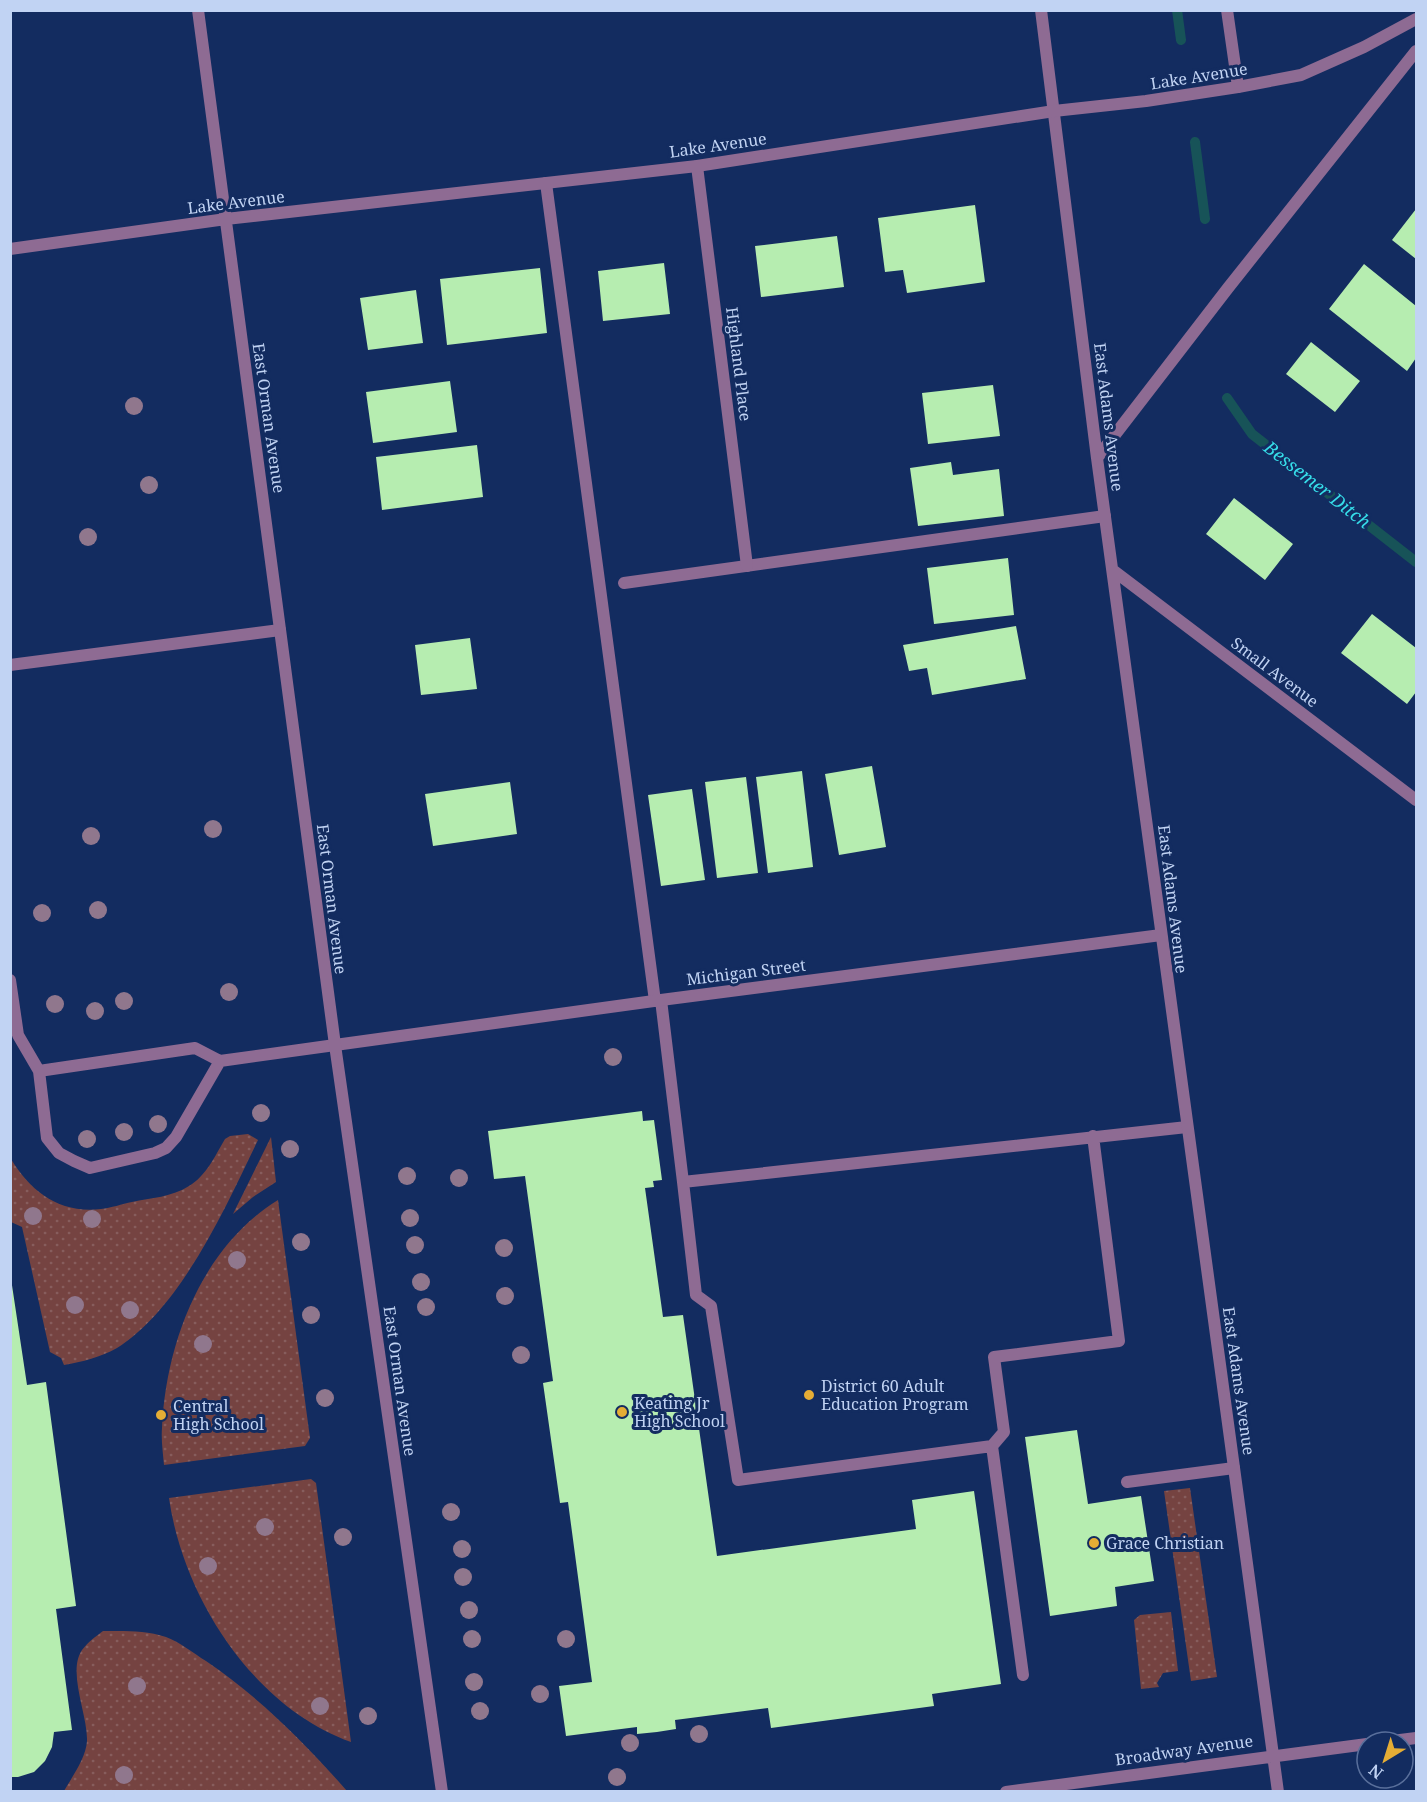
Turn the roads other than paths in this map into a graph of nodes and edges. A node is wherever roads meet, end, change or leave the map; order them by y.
1 (198, 10) edge
2 (1041, 10) edge
3 (1227, 10) edge
4 (1416, 19) edge
5 (1416, 51) edge
6 (1238, 87) junction
7 (1054, 111) junction
8 (697, 166) junction
9 (546, 183) junction
10 (226, 219) junction
11 (10, 249) edge
12 (1097, 458) junction
13 (1106, 516) junction
14 (747, 566) junction
15 (1114, 571) junction
16 (624, 583) dead end
17 (280, 630) junction
18 (10, 665) edge
19 (1416, 800) edge
20 (1161, 935) junction
21 (10, 980) edge
22 (658, 1000) junction
23 (335, 1045) junction
24 (220, 1061) junction
25 (39, 1071) junction
26 (1187, 1127) junction
27 (1093, 1136) junction
28 (683, 1182) junction
29 (992, 1446) junction
30 (1234, 1468) junction
31 (1127, 1482) dead end
32 (1023, 1675) dead end
33 (1355, 1745) edge
34 (1274, 1755) junction
35 (442, 1791) edge
36 (1006, 1791) edge
37 (1278, 1791) edge

1 - 10 street, East Orman Avenue
2 - 7 street, East Adams Avenue
3 - 6 street
4 - 6 street, Lake Avenue
5 - 12 street
6 - 7 street, Lake Avenue
7 - 8 street, Lake Avenue
7 - 12 street, East Adams Avenue
8 - 9 street, Lake Avenue
8 - 14 street, Highland Place
9 - 10 street, Lake Avenue
9 - 22 street
10 - 11 street, Lake Avenue
10 - 17 street, East Orman Avenue
12 - 13 street, East Adams Avenue
13 - 14 street
13 - 15 street, East Adams Avenue
14 - 16 street
15 - 19 street, Small Avenue
15 - 20 street, East Adams Avenue
17 - 18 street
17 - 23 street, East Orman Avenue
20 - 22 street, Michigan Street
20 - 26 street, East Adams Avenue
21 - 25 street
22 - 23 street, Michigan Street
22 - 28 street
23 - 24 street, Michigan Street
23 - 35 street, East Orman Avenue
24 - 25 street
24 - 25 street
26 - 27 street
26 - 30 street, East Adams Avenue
27 - 28 street
27 - 29 street
28 - 29 street
29 - 32 street
30 - 31 street
30 - 34 street, East Adams Avenue
33 - 34 street, Broadway Avenue
34 - 36 street, Broadway Avenue
34 - 37 street, East Adams Avenue

